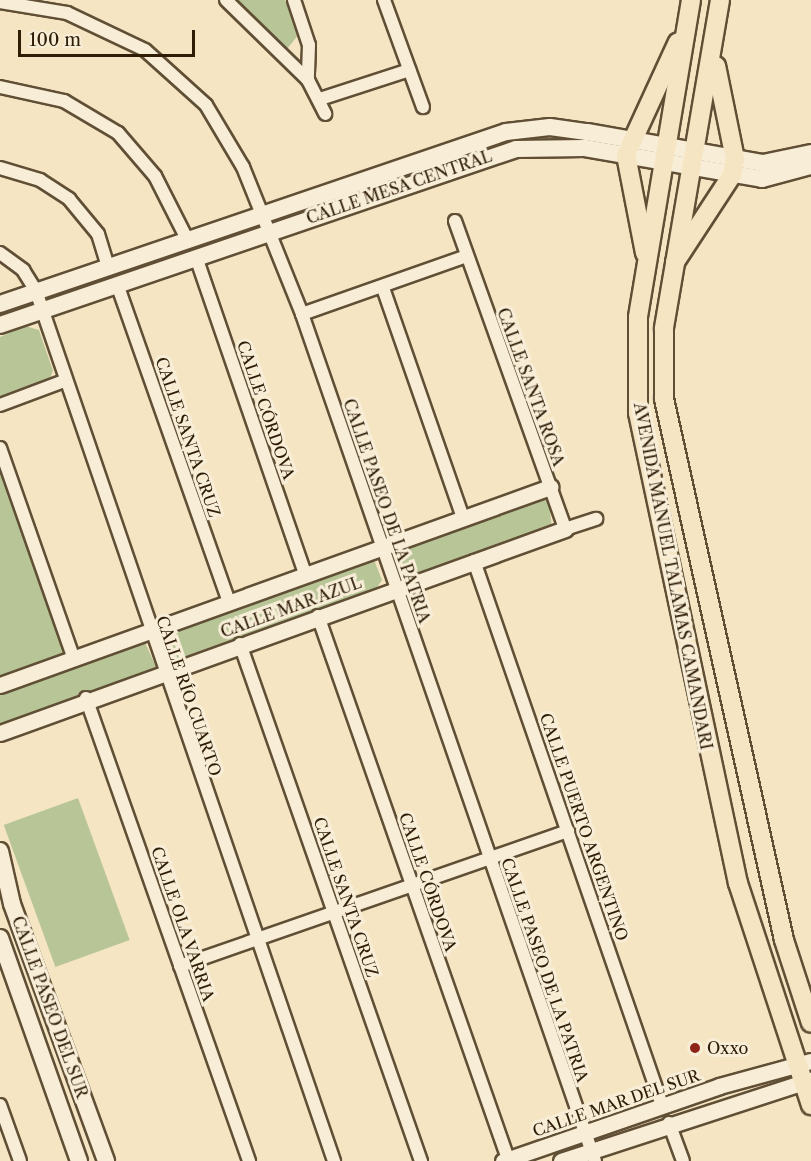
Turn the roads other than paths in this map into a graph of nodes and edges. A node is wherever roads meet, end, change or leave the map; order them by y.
1 (226, 0) edge
2 (294, 0) edge
3 (384, 0) edge
4 (692, 0) edge
5 (720, 0) edge
6 (0, 2) edge
7 (687, 22) junction
8 (715, 28) junction
9 (409, 70) junction
10 (308, 80) junction
11 (0, 87) edge
12 (320, 99) junction
13 (423, 107) dead end
14 (325, 114) dead end
15 (513, 130) junction
16 (628, 147) junction
17 (516, 149) junction
18 (811, 153) edge
19 (665, 154) junction
20 (692, 159) junction
21 (811, 166) edge
22 (733, 167) junction
23 (0, 168) edge
24 (265, 212) junction
25 (455, 221) dead end
26 (272, 231) junction
27 (187, 239) junction
28 (0, 253) edge
29 (467, 256) junction
30 (196, 257) junction
31 (646, 261) junction
32 (673, 265) junction
33 (108, 266) junction
34 (117, 284) junction
35 (383, 288) junction
36 (36, 291) junction
37 (0, 304) edge
38 (42, 310) junction
39 (302, 314) junction
40 (0, 326) edge
41 (64, 381) junction
42 (0, 405) edge
43 (0, 448) edge
44 (550, 487) junction
45 (463, 518) junction
46 (596, 519) dead end
47 (565, 529) junction
48 (381, 546) junction
49 (474, 561) junction
50 (305, 573) junction
51 (396, 589) junction
52 (228, 600) junction
53 (318, 616) junction
54 (148, 628) junction
55 (240, 644) junction
56 (73, 656) junction
57 (163, 671) junction
58 (0, 685) edge
59 (86, 698) junction
60 (0, 733) edge
61 (567, 831) junction
62 (0, 851) edge
63 (489, 860) junction
64 (412, 887) junction
65 (334, 913) junction
66 (0, 938) edge
67 (257, 940) junction
68 (180, 966) junction
69 (811, 1023) edge
70 (804, 1063) edge
71 (807, 1082) edge
72 (0, 1105) edge
73 (662, 1105) junction
74 (811, 1105) edge
75 (669, 1123) junction
76 (585, 1132) junction
77 (593, 1156) edge
78 (505, 1160) edge
79 (20, 1161) edge
80 (79, 1161) edge
81 (106, 1161) edge
82 (249, 1161) edge
83 (334, 1161) edge
84 (421, 1161) edge
85 (561, 1161) edge
86 (683, 1161) edge

1 - 10 street
2 - 10 street
3 - 9 street
4 - 7 main road, AVENIDA MANUEL TALAMAS CAMANDARI
5 - 8 main road, AVENIDA MANUEL TALAMAS CAMANDARI
6 - 24 street, CALLE PASEO DE LA PATRIA
7 - 16 main road
7 - 19 main road, AVENIDA MANUEL TALAMAS CAMANDARI
8 - 20 main road, AVENIDA MANUEL TALAMAS CAMANDARI
8 - 22 main road
9 - 12 street
9 - 13 street
10 - 12 street
11 - 27 street
12 - 14 street
15 - 16 main road, CALLE MESA CENTRAL
15 - 17 main road
15 - 24 main road, CALLE MESA CENTRAL
16 - 17 main road, CALLE MESA CENTRAL
16 - 19 main road, CALLE MESA CENTRAL
16 - 31 main road
17 - 26 main road, CALLE MESA CENTRAL
18 - 22 main road, CALLE MESA CENTRAL
19 - 20 main road, CALLE MESA CENTRAL
19 - 31 main road, AVENIDA MANUEL TALAMAS CAMANDARI
20 - 22 main road, CALLE MESA CENTRAL
20 - 32 main road, AVENIDA MANUEL TALAMAS CAMANDARI
21 - 22 main road, CALLE MESA CENTRAL
22 - 32 main road
23 - 33 street
24 - 26 street, CALLE PASEO DE LA PATRIA
24 - 27 main road, CALLE MESA CENTRAL
25 - 29 street, CALLE SANTA ROSA
26 - 30 main road, CALLE MESA CENTRAL
26 - 39 street, CALLE PASEO DE LA PATRIA
27 - 33 main road, CALLE MESA CENTRAL
28 - 36 street, CALLE RÍO CUARTO
29 - 35 street
29 - 44 street, CALLE SANTA ROSA
30 - 34 main road, CALLE MESA CENTRAL
30 - 50 street, CALLE CÓRDOVA
31 - 70 main road, AVENIDA MANUEL TALAMAS CAMANDARI
32 - 69 main road, AVENIDA MANUEL TALAMAS CAMANDARI
33 - 36 main road, CALLE MESA CENTRAL
34 - 38 main road, CALLE MESA CENTRAL
34 - 52 street, CALLE SANTA CRUZ
35 - 39 street
35 - 45 street
36 - 37 main road, CALLE MESA CENTRAL
36 - 38 street, CALLE RÍO CUARTO
38 - 40 main road, CALLE MESA CENTRAL
38 - 41 street, CALLE RÍO CUARTO
39 - 48 street, CALLE PASEO DE LA PATRIA
41 - 42 street
41 - 54 street, CALLE RÍO CUARTO
43 - 56 street
44 - 45 street, CALLE MAR AZUL
44 - 47 street, CALLE SANTA ROSA
45 - 48 street, CALLE MAR AZUL
46 - 47 street, CALLE MAR AZUL
47 - 49 street, CALLE MAR AZUL
48 - 50 street, CALLE MAR AZUL
48 - 51 street, CALLE PASEO DE LA PATRIA
49 - 51 street, CALLE MAR AZUL
49 - 61 street, CALLE PUERTO ARGENTINO
50 - 52 street, CALLE MAR AZUL
51 - 53 street, CALLE MAR AZUL
51 - 63 street, CALLE PASEO DE LA PATRIA
52 - 54 street, CALLE MAR AZUL
53 - 55 street, CALLE MAR AZUL
53 - 64 street, CALLE CÓRDOVA
54 - 56 street, CALLE MAR AZUL
54 - 57 street, CALLE RÍO CUARTO
55 - 57 street, CALLE MAR AZUL
55 - 65 street, CALLE SANTA CRUZ
56 - 58 street, CALLE MAR AZUL
57 - 59 street, CALLE MAR AZUL
57 - 67 street, CALLE RÍO CUARTO
59 - 60 street, CALLE MAR AZUL
59 - 68 street, CALLE OLA VARRIA
61 - 63 street
61 - 73 street, CALLE PUERTO ARGENTINO
62 - 81 main road, CALLE PASEO DEL SUR
63 - 64 street
63 - 76 street, CALLE PASEO DE LA PATRIA
64 - 65 street
64 - 78 street, CALLE CÓRDOVA
65 - 67 street
65 - 84 street, CALLE SANTA CRUZ
66 - 80 main road, CALLE PASEO DEL SUR
67 - 68 street
67 - 83 street, CALLE RÍO CUARTO
68 - 82 street, CALLE OLA VARRIA
70 - 71 main road, AVENIDA MANUEL TALAMAS CAMANDARI
70 - 73 street, CALLE MAR DEL SUR
71 - 74 main road, AVENIDA MANUEL TALAMAS CAMANDARI
71 - 75 street
72 - 79 street
73 - 76 street, CALLE MAR DEL SUR
75 - 77 street
75 - 86 street
76 - 77 street, CALLE PASEO DE LA PATRIA
76 - 78 street, CALLE MAR DEL SUR
77 - 85 street

